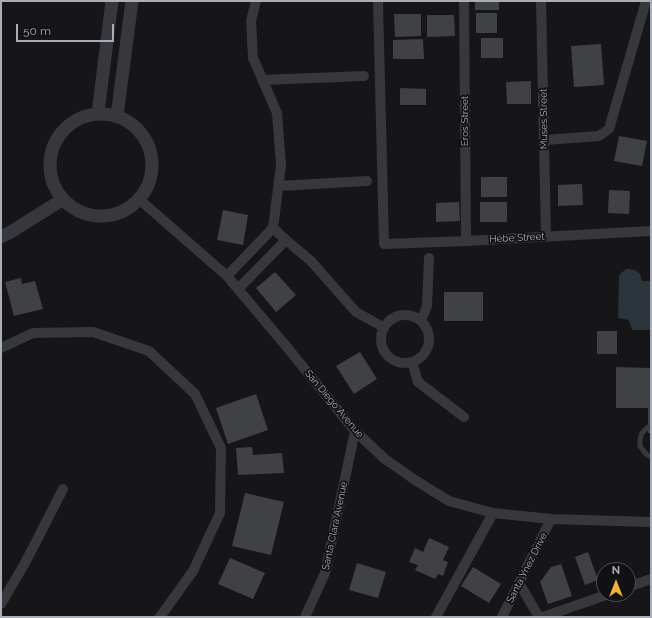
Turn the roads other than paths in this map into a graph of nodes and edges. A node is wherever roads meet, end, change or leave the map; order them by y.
1 (112, 1) edge
2 (132, 1) edge
3 (256, 1) edge
4 (378, 1) edge
5 (464, 1) edge
6 (541, 1) edge
7 (646, 1) edge
8 (364, 76) dead end
9 (263, 80) junction
10 (98, 113) junction
11 (117, 116) junction
12 (545, 140) junction
13 (367, 181) dead end
14 (279, 186) junction
15 (62, 200) junction
16 (140, 200) junction
17 (273, 228) junction
18 (651, 231) edge
19 (1, 237) edge
20 (546, 237) junction
21 (286, 240) junction
22 (466, 241) junction
23 (429, 258) dead end
24 (227, 276) junction
25 (238, 289) junction
26 (421, 321) junction
27 (383, 327) junction
28 (1, 348) edge
29 (412, 362) junction
30 (464, 418) dead end
31 (648, 427) dead end
32 (355, 431) junction
33 (651, 457) edge
34 (63, 488) dead end
35 (493, 513) junction
36 (551, 519) junction
37 (651, 522) edge
38 (651, 579) edge
39 (519, 583) junction
40 (636, 584) edge
41 (596, 599) edge
42 (1, 604) edge
43 (160, 617) edge
44 (304, 617) edge
45 (436, 617) edge
46 (502, 617) edge
47 (538, 617) edge
48 (543, 617) edge

1 - 10 street
2 - 11 street
3 - 9 street
4 - 22 street, Hebe Street
5 - 22 street, Eros Street
6 - 12 street, Muses Street
7 - 12 street
8 - 9 street
9 - 14 street
10 - 11 street
10 - 15 street
11 - 16 street
12 - 20 street, Muses Street
13 - 14 street
14 - 17 street
15 - 16 street
15 - 19 street
16 - 24 street, San Diego Avenue
17 - 21 street
17 - 24 street
18 - 20 street, Hebe Street
20 - 22 street, Hebe Street
21 - 25 street
21 - 27 street
23 - 26 street
24 - 25 street, San Diego Avenue
25 - 32 street, San Diego Avenue
26 - 27 street
26 - 29 street
27 - 29 street
28 - 43 street
29 - 30 street
31 - 33 lane
32 - 35 street, San Diego Avenue
32 - 44 street, Santa Clara Avenue
34 - 42 street
35 - 36 street, San Diego Avenue
35 - 45 street
36 - 37 street, San Diego Avenue
36 - 39 street, Santa Ynez Drive
38 - 40 street
39 - 46 street, Santa Ynez Drive
39 - 47 street
41 - 48 street

